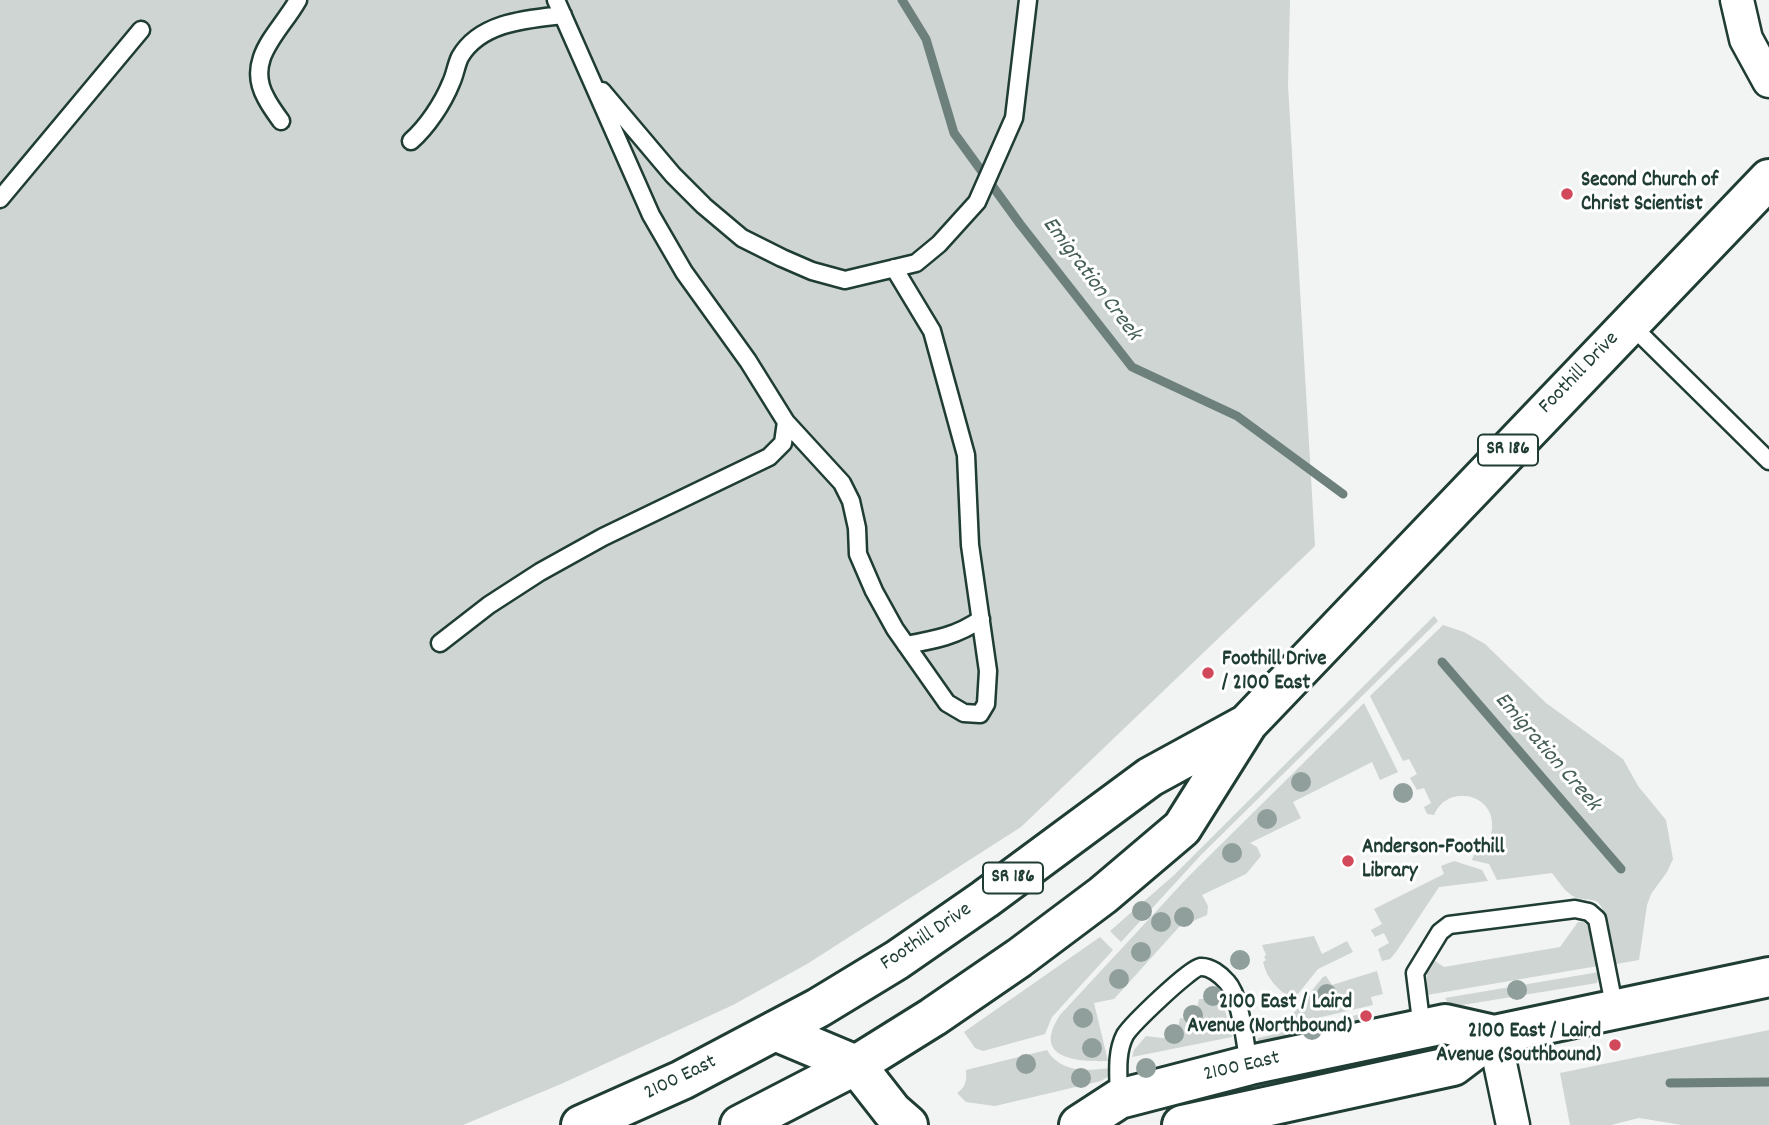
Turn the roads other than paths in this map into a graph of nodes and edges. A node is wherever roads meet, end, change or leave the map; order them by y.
1 (298, 0) edge
2 (1028, 0) edge
3 (1737, 0) edge
4 (559, 8) edge
5 (141, 30) dead end
6 (594, 81) junction
7 (1769, 81) edge
8 (281, 121) dead end
9 (411, 141) dead end
10 (1769, 179) edge
11 (0, 199) edge
12 (894, 268) junction
13 (1629, 323) junction
14 (786, 422) junction
15 (1769, 461) edge
16 (981, 619) junction
17 (440, 643) dead end
18 (906, 645) junction
19 (1248, 723) junction
20 (1769, 977) edge
21 (1615, 1010) junction
22 (1422, 1029) junction
23 (775, 1031) junction
24 (1494, 1035) junction
25 (856, 1065) junction
26 (1250, 1065) junction
27 (1116, 1112) edge
28 (581, 1125) edge
29 (740, 1125) edge
30 (908, 1125) edge
31 (1079, 1125) edge
32 (1182, 1125) edge
33 (1514, 1125) edge

1 - 8 lane
2 - 12 lane
3 - 7 street
4 - 6 lane
4 - 9 lane
5 - 11 lane
6 - 12 lane
6 - 14 lane
10 - 13 main road, Foothill Drive / SR 186
12 - 16 lane
13 - 15 lane
13 - 19 main road, Foothill Drive / SR 186
14 - 17 lane
14 - 18 lane
16 - 18 lane
16 - 18 lane
19 - 23 main road, Foothill Drive / SR 186
19 - 25 main road, Foothill Drive / SR 186
20 - 21 main road, 2100 East
21 - 22 lane
21 - 24 main road, 2100 East
22 - 24 main road, 2100 East
22 - 26 main road, 2100 East
23 - 25 main road
23 - 28 main road, 2100 East / SR 186
24 - 32 main road, 2100 East
24 - 33 street
25 - 29 main road, SR 186
25 - 30 main road
26 - 27 main road, 2100 East
26 - 27 lane
27 - 31 main road, 2100 East

